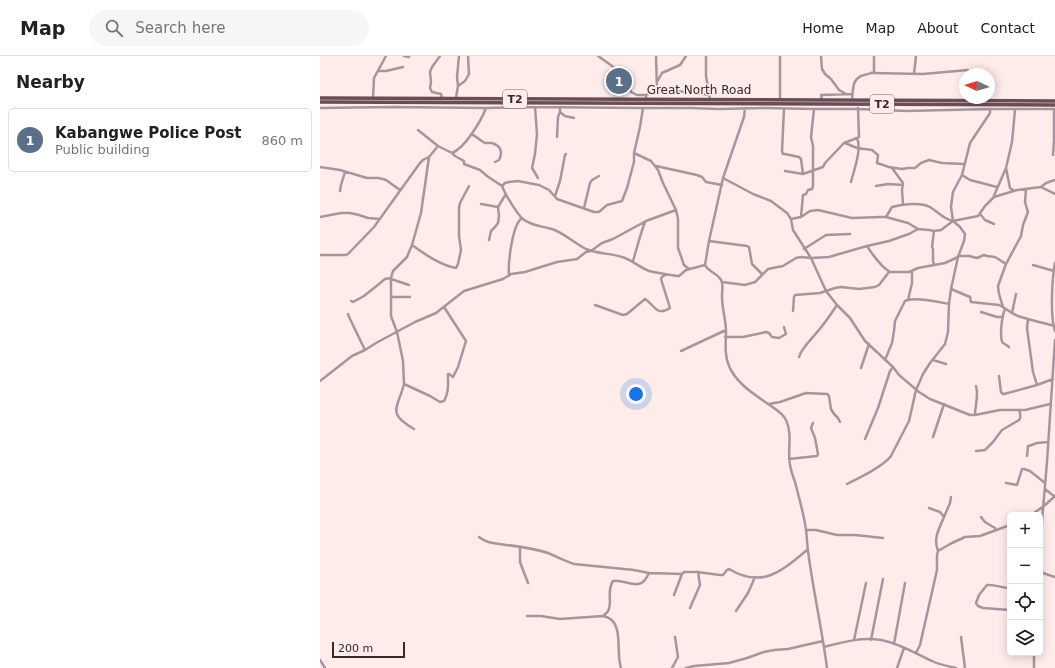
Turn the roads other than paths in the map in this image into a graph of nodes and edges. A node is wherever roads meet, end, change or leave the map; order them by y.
1 (386, 56) edge
2 (404, 56) edge
3 (440, 56) edge
4 (459, 56) edge
5 (468, 56) edge
6 (598, 56) edge
7 (656, 56) edge
8 (686, 56) edge
9 (706, 56) edge
10 (780, 56) edge
11 (821, 56) edge
12 (874, 56) edge
13 (916, 56) edge
14 (409, 57) edge
15 (403, 67) dead end
16 (377, 71) junction
17 (959, 71) edge
18 (871, 73) junction
19 (914, 74) junction
20 (657, 82) junction
21 (458, 86) junction
22 (657, 90) junction
23 (688, 92) junction
24 (846, 94) junction
25 (852, 94) junction
26 (646, 95) junction
27 (320, 98) edge
28 (373, 98) junction
29 (442, 98) junction
30 (456, 98) junction
31 (709, 98) junction
32 (646, 100) junction
33 (688, 100) junction
34 (780, 100) junction
35 (852, 100) junction
36 (822, 101) junction
37 (1055, 101) edge
38 (320, 102) edge
39 (858, 104) junction
40 (535, 107) junction
41 (560, 107) junction
42 (320, 108) edge
43 (486, 108) junction
44 (643, 108) junction
45 (745, 108) junction
46 (1055, 108) edge
47 (784, 109) junction
48 (814, 109) junction
49 (858, 109) junction
50 (990, 109) junction
51 (1016, 110) junction
52 (560, 112) junction
53 (574, 118) dead end
54 (418, 130) dead end
55 (472, 134) junction
56 (557, 137) dead end
57 (857, 138) junction
58 (845, 143) junction
59 (438, 146) junction
60 (859, 148) junction
61 (452, 153) junction
62 (634, 153) junction
63 (566, 154) dead end
64 (1053, 155) dead end
65 (429, 157) junction
66 (495, 162) dead end
67 (965, 164) junction
68 (655, 166) junction
69 (320, 167) edge
70 (892, 168) junction
71 (1006, 168) junction
72 (784, 171) dead end
73 (813, 171) junction
74 (345, 172) junction
75 (803, 174) junction
76 (962, 174) junction
77 (599, 176) dead end
78 (538, 178) dead end
79 (723, 178) junction
80 (1055, 180) edge
81 (851, 182) dead end
82 (903, 185) junction
83 (469, 186) dead end
84 (502, 186) junction
85 (722, 186) junction
86 (876, 186) dead end
87 (997, 187) junction
88 (1041, 187) junction
89 (1026, 189) junction
90 (400, 190) junction
91 (340, 191) dead end
92 (1014, 191) junction
93 (506, 194) junction
94 (1055, 194) edge
95 (555, 197) junction
96 (992, 198) junction
97 (481, 204) dead end
98 (903, 204) junction
99 (498, 207) junction
100 (584, 208) junction
101 (676, 210) junction
102 (980, 214) junction
103 (320, 217) edge
104 (801, 217) junction
105 (522, 218) junction
106 (791, 218) junction
107 (886, 218) junction
108 (381, 219) junction
109 (646, 221) junction
110 (953, 221) junction
111 (994, 224) dead end
112 (918, 229) junction
113 (934, 231) junction
114 (850, 234) dead end
115 (489, 240) dead end
116 (709, 241) junction
117 (412, 245) junction
118 (867, 246) junction
119 (804, 249) junction
120 (591, 251) junction
121 (320, 255) edge
122 (958, 257) junction
123 (810, 258) junction
124 (633, 261) junction
125 (1055, 263) edge
126 (1006, 264) junction
127 (934, 265) junction
128 (1033, 265) dead end
129 (705, 266) junction
130 (689, 269) junction
131 (912, 271) junction
132 (1054, 271) junction
133 (889, 272) junction
134 (666, 274) junction
135 (762, 274) junction
136 (509, 276) junction
137 (391, 279) junction
138 (722, 282) junction
139 (409, 285) dead end
140 (951, 289) junction
141 (826, 291) junction
142 (1016, 294) dead end
143 (392, 297) junction
144 (410, 297) dead end
145 (908, 300) junction
146 (351, 301) dead end
147 (949, 304) junction
148 (594, 305) dead end
149 (837, 305) junction
150 (444, 307) junction
151 (1004, 308) junction
152 (793, 311) dead end
153 (981, 312) dead end
154 (1012, 313) junction
155 (348, 314) dead end
156 (1003, 317) junction
157 (1028, 319) junction
158 (1054, 325) edge
159 (784, 327) dead end
160 (726, 330) junction
161 (1055, 331) edge
162 (397, 332) junction
163 (725, 337) junction
164 (1055, 340) edge
165 (869, 344) junction
166 (1009, 347) dead end
167 (366, 350) junction
168 (681, 351) dead end
169 (799, 357) dead end
170 (885, 360) junction
171 (933, 360) junction
172 (946, 364) dead end
173 (893, 367) junction
174 (861, 368) dead end
175 (999, 376) dead end
176 (1053, 379) junction
177 (320, 381) edge
178 (404, 384) junction
179 (1036, 385) junction
180 (976, 386) dead end
181 (916, 390) junction
182 (1051, 399) junction
183 (1055, 399) edge
184 (768, 404) junction
185 (944, 404) junction
186 (1050, 404) junction
187 (1019, 410) junction
188 (975, 415) junction
189 (840, 422) dead end
190 (813, 423) dead end
191 (414, 429) dead end
192 (933, 437) dead end
193 (865, 439) dead end
194 (1048, 442) junction
195 (976, 451) dead end
196 (1027, 456) dead end
197 (789, 459) junction
198 (1006, 483) dead end
199 (1046, 483) junction
200 (847, 484) dead end
201 (1045, 489) junction
202 (951, 497) dead end
203 (1055, 497) edge
204 (1044, 506) junction
205 (929, 508) dead end
206 (1035, 512) edge
207 (981, 516) dead end
208 (1043, 516) edge
209 (944, 517) junction
210 (1007, 526) edge
211 (806, 530) junction
212 (995, 531) junction
213 (479, 537) dead end
214 (883, 538) dead end
215 (520, 547) junction
216 (807, 550) junction
217 (938, 551) junction
218 (698, 572) junction
219 (649, 573) junction
220 (1043, 573) edge
221 (682, 574) junction
222 (755, 577) junction
223 (1055, 577) edge
224 (884, 579) dead end
225 (528, 583) dead end
226 (866, 583) dead end
227 (905, 583) dead end
228 (1007, 588) edge
229 (674, 595) dead end
230 (690, 608) dead end
231 (1007, 610) edge
232 (736, 611) dead end
233 (527, 616) dead end
234 (603, 616) junction
235 (675, 637) dead end
236 (961, 637) dead end
237 (854, 640) junction
238 (871, 640) junction
239 (823, 641) junction
240 (894, 644) junction
241 (824, 647) junction
242 (904, 648) junction
243 (916, 654) junction
244 (1034, 656) edge
245 (320, 660) edge
246 (701, 667) edge
247 (326, 668) edge
248 (621, 668) edge
249 (672, 668) edge
250 (686, 668) edge
251 (827, 668) edge
252 (897, 668) edge
253 (956, 668) edge
254 (965, 668) edge
255 (1034, 668) edge

1 - 16 street
2 - 14 street
3 - 29 street
4 - 21 street
5 - 21 street
6 - 26 street
7 - 20 street
8 - 20 street
9 - 31 street
10 - 34 street
11 - 24 street
12 - 18 street
13 - 19 street
15 - 16 street
16 - 28 street
17 - 19 street
18 - 19 street
18 - 25 street
20 - 22 street
21 - 30 street
22 - 23 street
22 - 26 street
23 - 31 street
23 - 33 street
24 - 25 street
24 - 36 street
25 - 35 street
26 - 32 street
27 - 28 main road, Great North Road / T2
28 - 29 main road, Great North Road / T2
29 - 30 main road, Great North Road / T2
30 - 32 main road, Great North Road / T2
31 - 33 main road, Great North Road / T2
31 - 34 main road, Great North Road / T2
32 - 33 main road, Great North Road / T2
34 - 36 main road, Great North Road / T2
35 - 36 main road, Great North Road / T2
35 - 37 main road, Great North Road / T2
38 - 39 main road, Great North Road / T2
39 - 46 main road, Great North Road / T2
39 - 49 street
40 - 41 street
40 - 43 street
40 - 78 street
41 - 44 street
41 - 52 street
42 - 43 street
43 - 55 street
44 - 45 street
44 - 62 street
45 - 47 street
45 - 79 street
46 - 51 street
46 - 64 street
47 - 48 street
47 - 75 street
48 - 49 street
48 - 73 street
49 - 50 street
49 - 57 street
50 - 51 street
50 - 67 street
51 - 71 street
52 - 53 street
52 - 56 street
54 - 59 street
55 - 61 street
55 - 66 street
57 - 58 street
57 - 60 street
58 - 60 street
58 - 73 street
59 - 61 street
59 - 65 street
60 - 70 street
60 - 81 street
61 - 84 street
62 - 68 street
62 - 100 street
63 - 95 street
65 - 90 street
65 - 117 street
67 - 70 street
67 - 76 street
68 - 85 street
68 - 101 street
69 - 74 street
70 - 82 street
71 - 87 street
71 - 92 street
72 - 75 street
73 - 75 street
73 - 104 street
74 - 90 street
74 - 91 street
76 - 87 street
76 - 110 street
77 - 100 street
79 - 85 street
79 - 106 street
80 - 88 street
82 - 86 street
82 - 98 street
83 - 117 street
84 - 93 street
84 - 95 street
85 - 116 street
87 - 96 street
88 - 89 street
88 - 94 street
89 - 92 street
89 - 126 street
90 - 108 street
92 - 96 street
93 - 99 street
93 - 105 street
95 - 100 street
96 - 102 street
97 - 99 street
98 - 107 street
98 - 110 street
99 - 115 street
101 - 109 street
101 - 130 street
102 - 110 street
102 - 111 street
103 - 108 street
104 - 106 street
104 - 107 street
105 - 120 street
105 - 136 street
106 - 119 street
107 - 112 street
108 - 121 street
109 - 120 street
109 - 124 street
110 - 113 street
110 - 122 street
112 - 113 street
112 - 118 street
113 - 127 street
114 - 119 street
116 - 129 street
116 - 135 street
117 - 137 street
118 - 123 street
118 - 133 street
119 - 123 street
120 - 124 street
120 - 136 street
122 - 126 street
122 - 127 street
122 - 140 street
123 - 135 street
123 - 141 street
124 - 134 street
125 - 132 street
126 - 151 street
127 - 131 street
128 - 132 street
129 - 130 street
129 - 138 street
130 - 134 street
131 - 133 street
131 - 145 street
132 - 158 street
133 - 141 street
134 - 148 street
135 - 138 street
136 - 150 street
137 - 139 street
137 - 143 street
137 - 146 street
138 - 160 street
140 - 147 street
140 - 151 street
141 - 149 street
141 - 152 street
142 - 154 street
143 - 144 street
143 - 162 street
145 - 147 street
145 - 170 street
147 - 171 street
149 - 165 street
149 - 169 street
150 - 162 street
150 - 178 street
151 - 154 street
151 - 156 street
153 - 156 street
154 - 157 street
155 - 167 street
156 - 166 street
157 - 158 street
157 - 179 street
158 - 161 street
159 - 163 street
160 - 163 street
160 - 168 street
162 - 167 street
162 - 178 street
163 - 184 street
164 - 176 street
165 - 170 street
165 - 174 street
167 - 177 street
170 - 173 street
171 - 172 street
171 - 181 street
173 - 181 street
173 - 193 street
175 - 179 street
176 - 179 street
176 - 182 street
178 - 191 street
180 - 188 street
181 - 185 street
181 - 200 street
182 - 183 street
182 - 186 street
184 - 189 street
184 - 197 street
185 - 188 street
185 - 192 street
186 - 187 street
186 - 194 street
187 - 188 street
187 - 195 street
190 - 197 street
194 - 196 street
194 - 199 street
197 - 211 street
198 - 199 street
199 - 201 street
201 - 203 street
201 - 204 street
202 - 209 street
203 - 204 street
204 - 206 street
204 - 208 street
205 - 209 street
207 - 212 street
209 - 217 street
210 - 212 street
211 - 214 street
211 - 216 street
212 - 217 street
213 - 215 street
215 - 219 street
215 - 225 street
216 - 222 street
216 - 239 street
217 - 243 street
218 - 221 street
218 - 222 street
218 - 230 street
219 - 221 street
219 - 234 street
220 - 223 street
221 - 229 street
222 - 232 street
224 - 238 street
226 - 237 street
227 - 240 street
228 - 231 street
233 - 234 street
234 - 248 street
235 - 249 street
236 - 254 street
237 - 238 street
237 - 241 street
238 - 240 street
239 - 241 street
239 - 246 street
240 - 242 street
241 - 251 street
242 - 243 street
242 - 252 street
243 - 253 street
244 - 255 street
245 - 247 street
246 - 250 street

